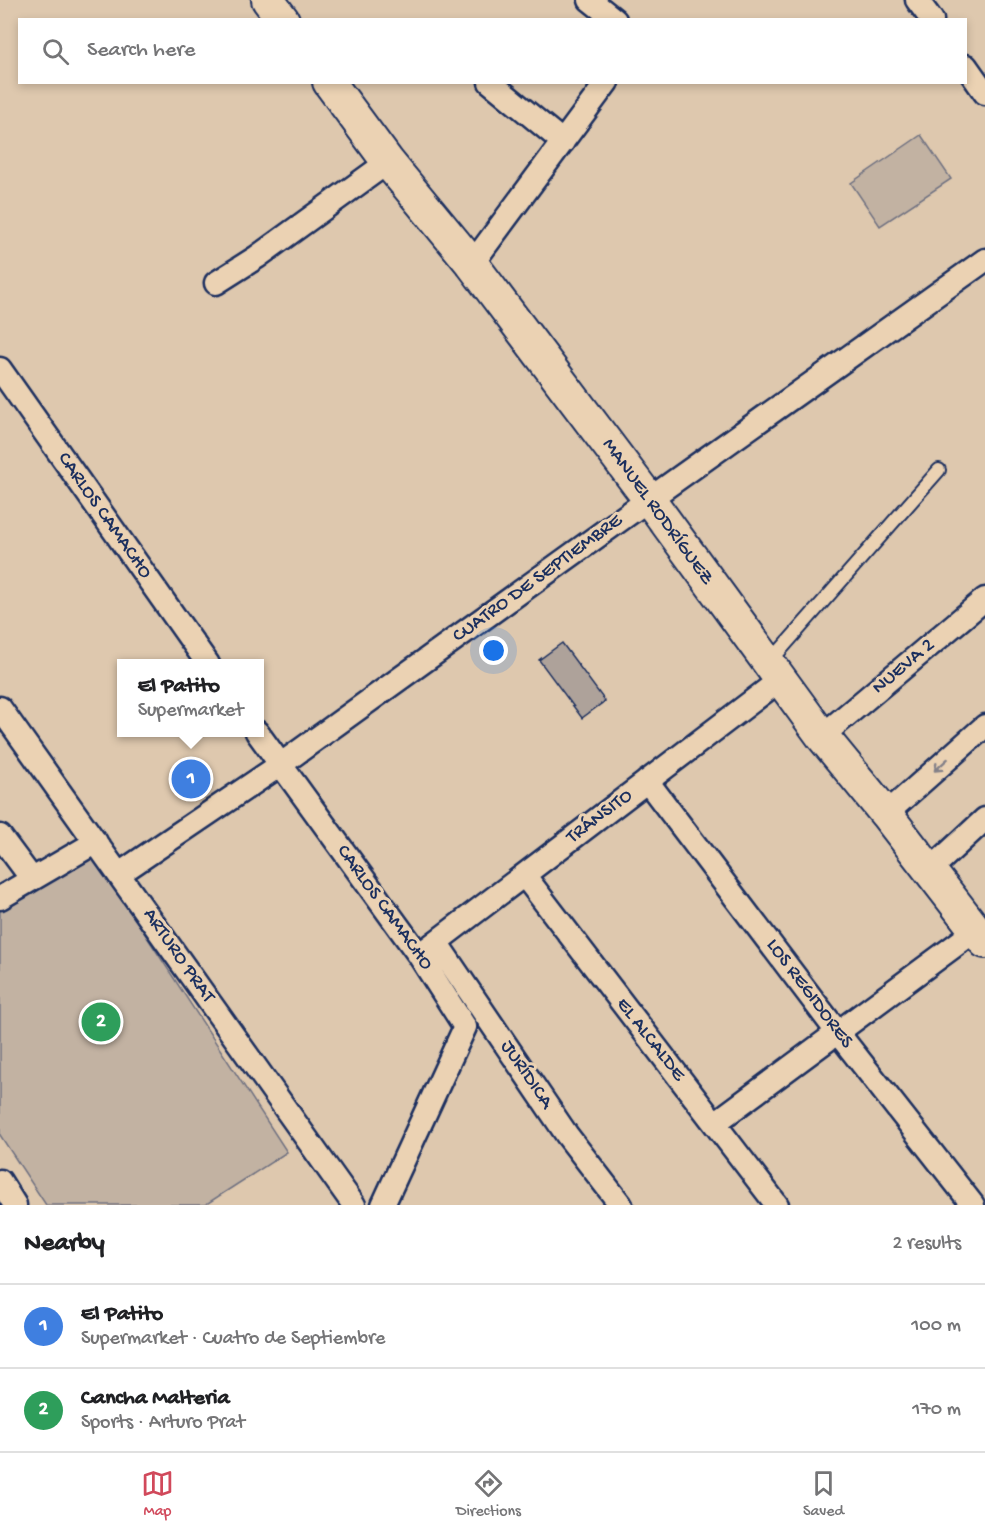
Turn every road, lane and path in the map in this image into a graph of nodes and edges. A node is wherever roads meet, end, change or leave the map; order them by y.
1 (268, 0) edge
2 (590, 0) edge
3 (917, 0) edge
4 (282, 18) edge
5 (612, 18) edge
6 (930, 18) edge
7 (967, 67) edge
8 (330, 84) edge
9 (492, 84) edge
10 (605, 84) edge
11 (985, 93) edge
12 (562, 142) junction
13 (388, 162) junction
14 (985, 260) edge
15 (471, 264) junction
16 (216, 283) dead end
17 (0, 369) edge
18 (939, 470) dead end
19 (649, 500) junction
20 (985, 599) edge
21 (205, 659) edge
22 (774, 672) junction
23 (0, 708) edge
24 (985, 726) edge
25 (822, 736) junction
26 (260, 737) edge
27 (280, 765) junction
28 (647, 781) junction
29 (886, 814) junction
30 (985, 819) edge
31 (0, 836) edge
32 (96, 842) junction
33 (930, 870) junction
34 (119, 874) junction
35 (524, 875) junction
36 (32, 879) junction
37 (0, 898) edge
38 (980, 936) edge
39 (428, 948) junction
40 (838, 1032) junction
41 (715, 1123) junction
42 (0, 1181) edge
43 (15, 1205) edge
44 (354, 1205) edge
45 (383, 1205) edge
46 (621, 1205) edge
47 (777, 1205) edge
48 (972, 1205) edge

1 - 4 street
2 - 5 street
3 - 6 street
7 - 11 street
8 - 13 street, MANUEL RODRÍGUEZ
9 - 12 street
10 - 12 street
12 - 15 street
13 - 15 street, MANUEL RODRÍGUEZ
13 - 16 street
14 - 19 street, CUATRO DE SEPTIEMBRE
15 - 19 street, MANUEL RODRÍGUEZ
17 - 21 street, CARLOS CAMACHO
18 - 22 lane
19 - 22 street, MANUEL RODRÍGUEZ
19 - 27 street, CUATRO DE SEPTIEMBRE
20 - 25 street, NUEVA 2
22 - 25 street, MANUEL RODRÍGUEZ
22 - 28 street, TRÁNSITO
23 - 32 street, ARTURO PRAT
24 -> 29 street
25 - 29 street, MANUEL RODRÍGUEZ
26 - 27 street, CARLOS CAMACHO
27 - 34 street, CUATRO DE SEPTIEMBRE
27 - 39 street, CARLOS CAMACHO
28 - 35 street, TRÁNSITO
28 - 40 street, LOS REGIDORES
29 - 33 street, MANUEL RODRÍGUEZ
30 - 33 street
31 - 36 street
32 - 34 street, ARTURO PRAT
32 - 36 street
33 - 38 street, MANUEL RODRÍGUEZ
34 - 44 street, ARTURO PRAT
35 - 39 street, TRÁNSITO
35 - 41 street, EL ALCALDE
36 - 37 street
38 - 40 street
39 - 45 street, CARLOS CAMACHO
39 - 46 street, JURÍDICA
40 - 41 street
40 - 48 street, LOS REGIDORES
41 - 47 street, EL ALCALDE
42 - 43 street

